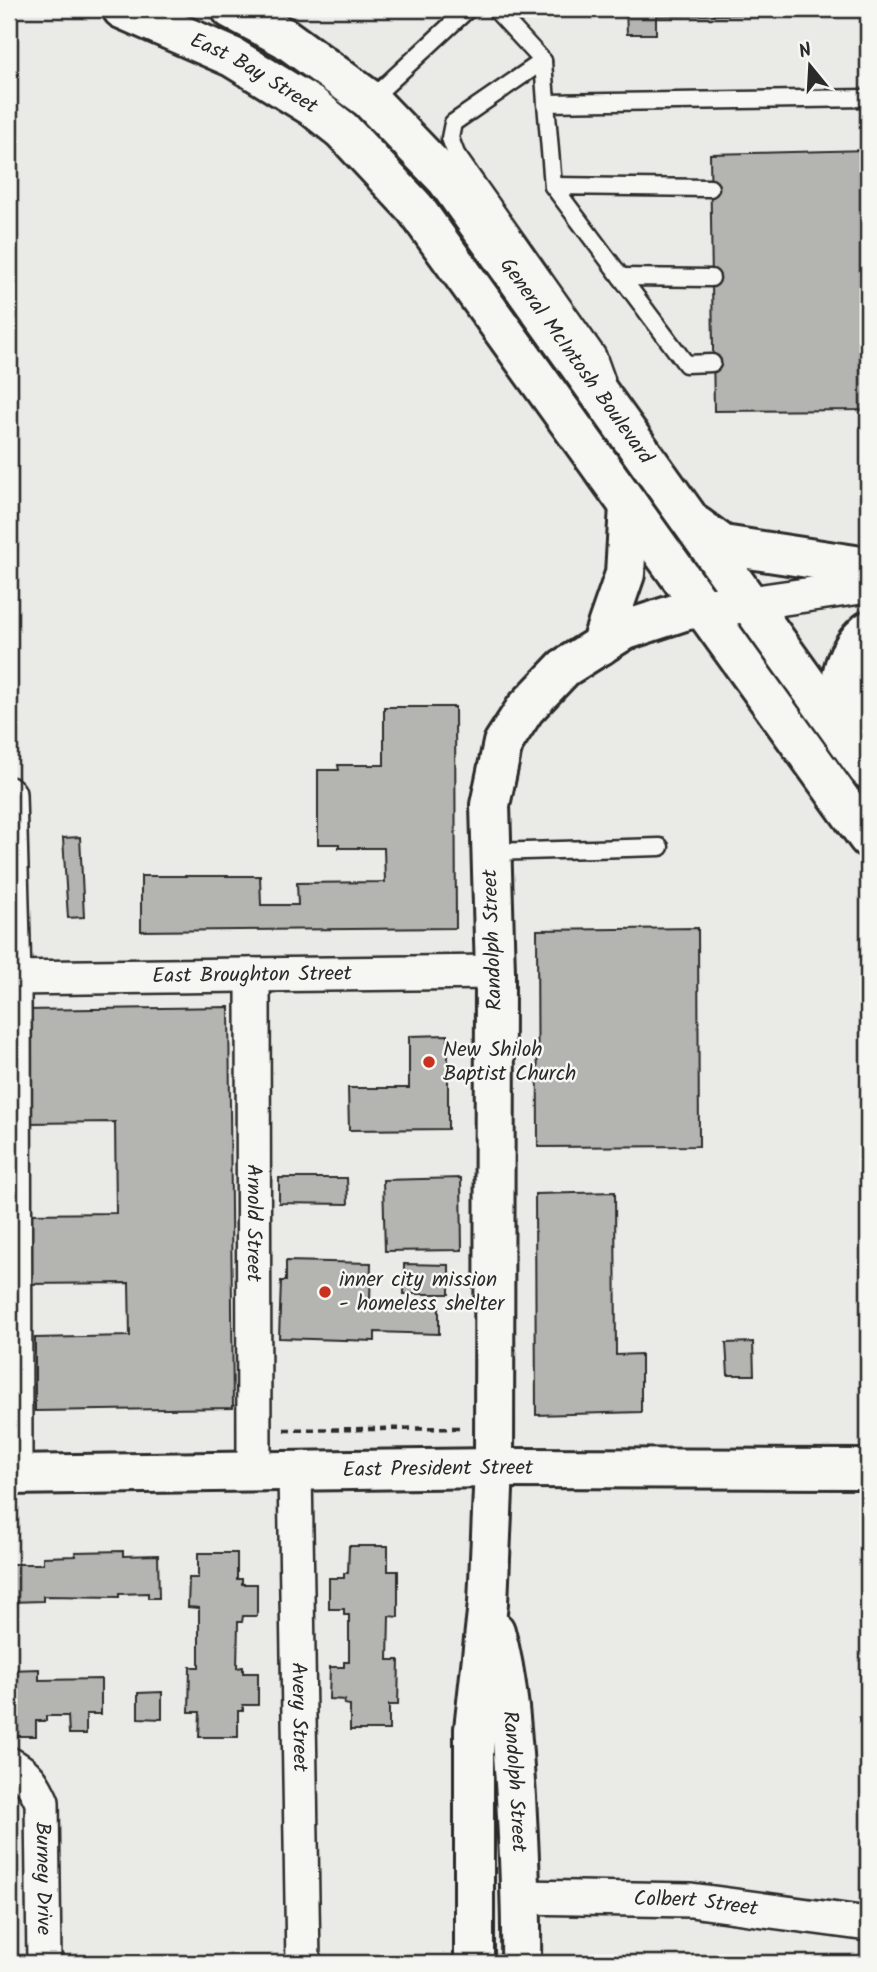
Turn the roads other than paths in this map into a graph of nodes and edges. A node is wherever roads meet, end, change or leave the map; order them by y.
1 (122, 9) edge
2 (231, 9) edge
3 (468, 9) edge
4 (495, 9) edge
5 (543, 61) junction
6 (868, 98) edge
7 (370, 100) junction
8 (546, 103) junction
9 (342, 130) joint
10 (553, 186) junction
11 (710, 188) dead end
12 (621, 277) junction
13 (711, 278) dead end
14 (712, 363) dead end
15 (622, 424) junction
16 (629, 506) junction
17 (693, 523) junction
18 (868, 566) edge
19 (868, 586) edge
20 (750, 603) junction
21 (703, 608) junction
22 (868, 631) edge
23 (600, 646) junction
24 (868, 737) edge
25 (868, 769) edge
26 (9, 794) edge
27 (868, 838) edge
28 (660, 847) dead end
29 (490, 852) junction
30 (495, 972) junction
31 (253, 975) junction
32 (11, 978) edge
33 (494, 1468) junction
34 (868, 1469) edge
35 (254, 1470) junction
36 (295, 1470) junction
37 (12, 1475) edge
38 (488, 1603) junction
39 (9, 1764) edge
40 (521, 1898) junction
41 (868, 1924) edge
42 (44, 1963) edge
43 (303, 1963) edge
44 (474, 1963) edge
45 (521, 1963) edge

1 - 9 main road, East Bay Street
2 - 7 main road, General McIntosh Boulevard
3 - 7 lane
4 - 5 lane
5 - 8 lane
5 - 15 lane
6 - 8 lane
7 - 15 main road, General McIntosh Boulevard
8 - 10 lane
9 - 16 main road, General McIntosh Boulevard
10 - 11 lane
10 - 12 lane
12 - 13 lane
12 - 14 lane
15 - 17 main road, General McIntosh Boulevard
16 - 21 main road, General McIntosh Boulevard
16 - 23 main road
17 - 18 main road
17 - 20 main road, General McIntosh Boulevard
19 - 20 street
20 - 21 main road, Randolph Street
20 - 25 main road, General McIntosh Boulevard
21 - 23 main road, Randolph Street
21 - 27 main road, General McIntosh Boulevard
22 - 24 main road
23 - 29 main road, Randolph Street
26 - 32 street
28 - 29 lane
29 - 30 main road, Randolph Street
30 - 31 street, East Broughton Street
30 - 33 main road, Randolph Street
31 - 32 street, East Broughton Street
31 - 35 street, Arnold Street
32 - 37 street
33 - 34 main road, East President Street
33 - 36 main road, East President Street
33 - 38 main road, Randolph Street
35 - 36 main road, East President Street
35 - 37 main road, East President Street
36 - 43 street, Avery Street
38 - 40 main road, Randolph Street
38 - 44 main road, Randolph Street
39 - 42 street, Burney Drive
40 - 41 street, Colbert Street
40 - 45 main road, Randolph Street

